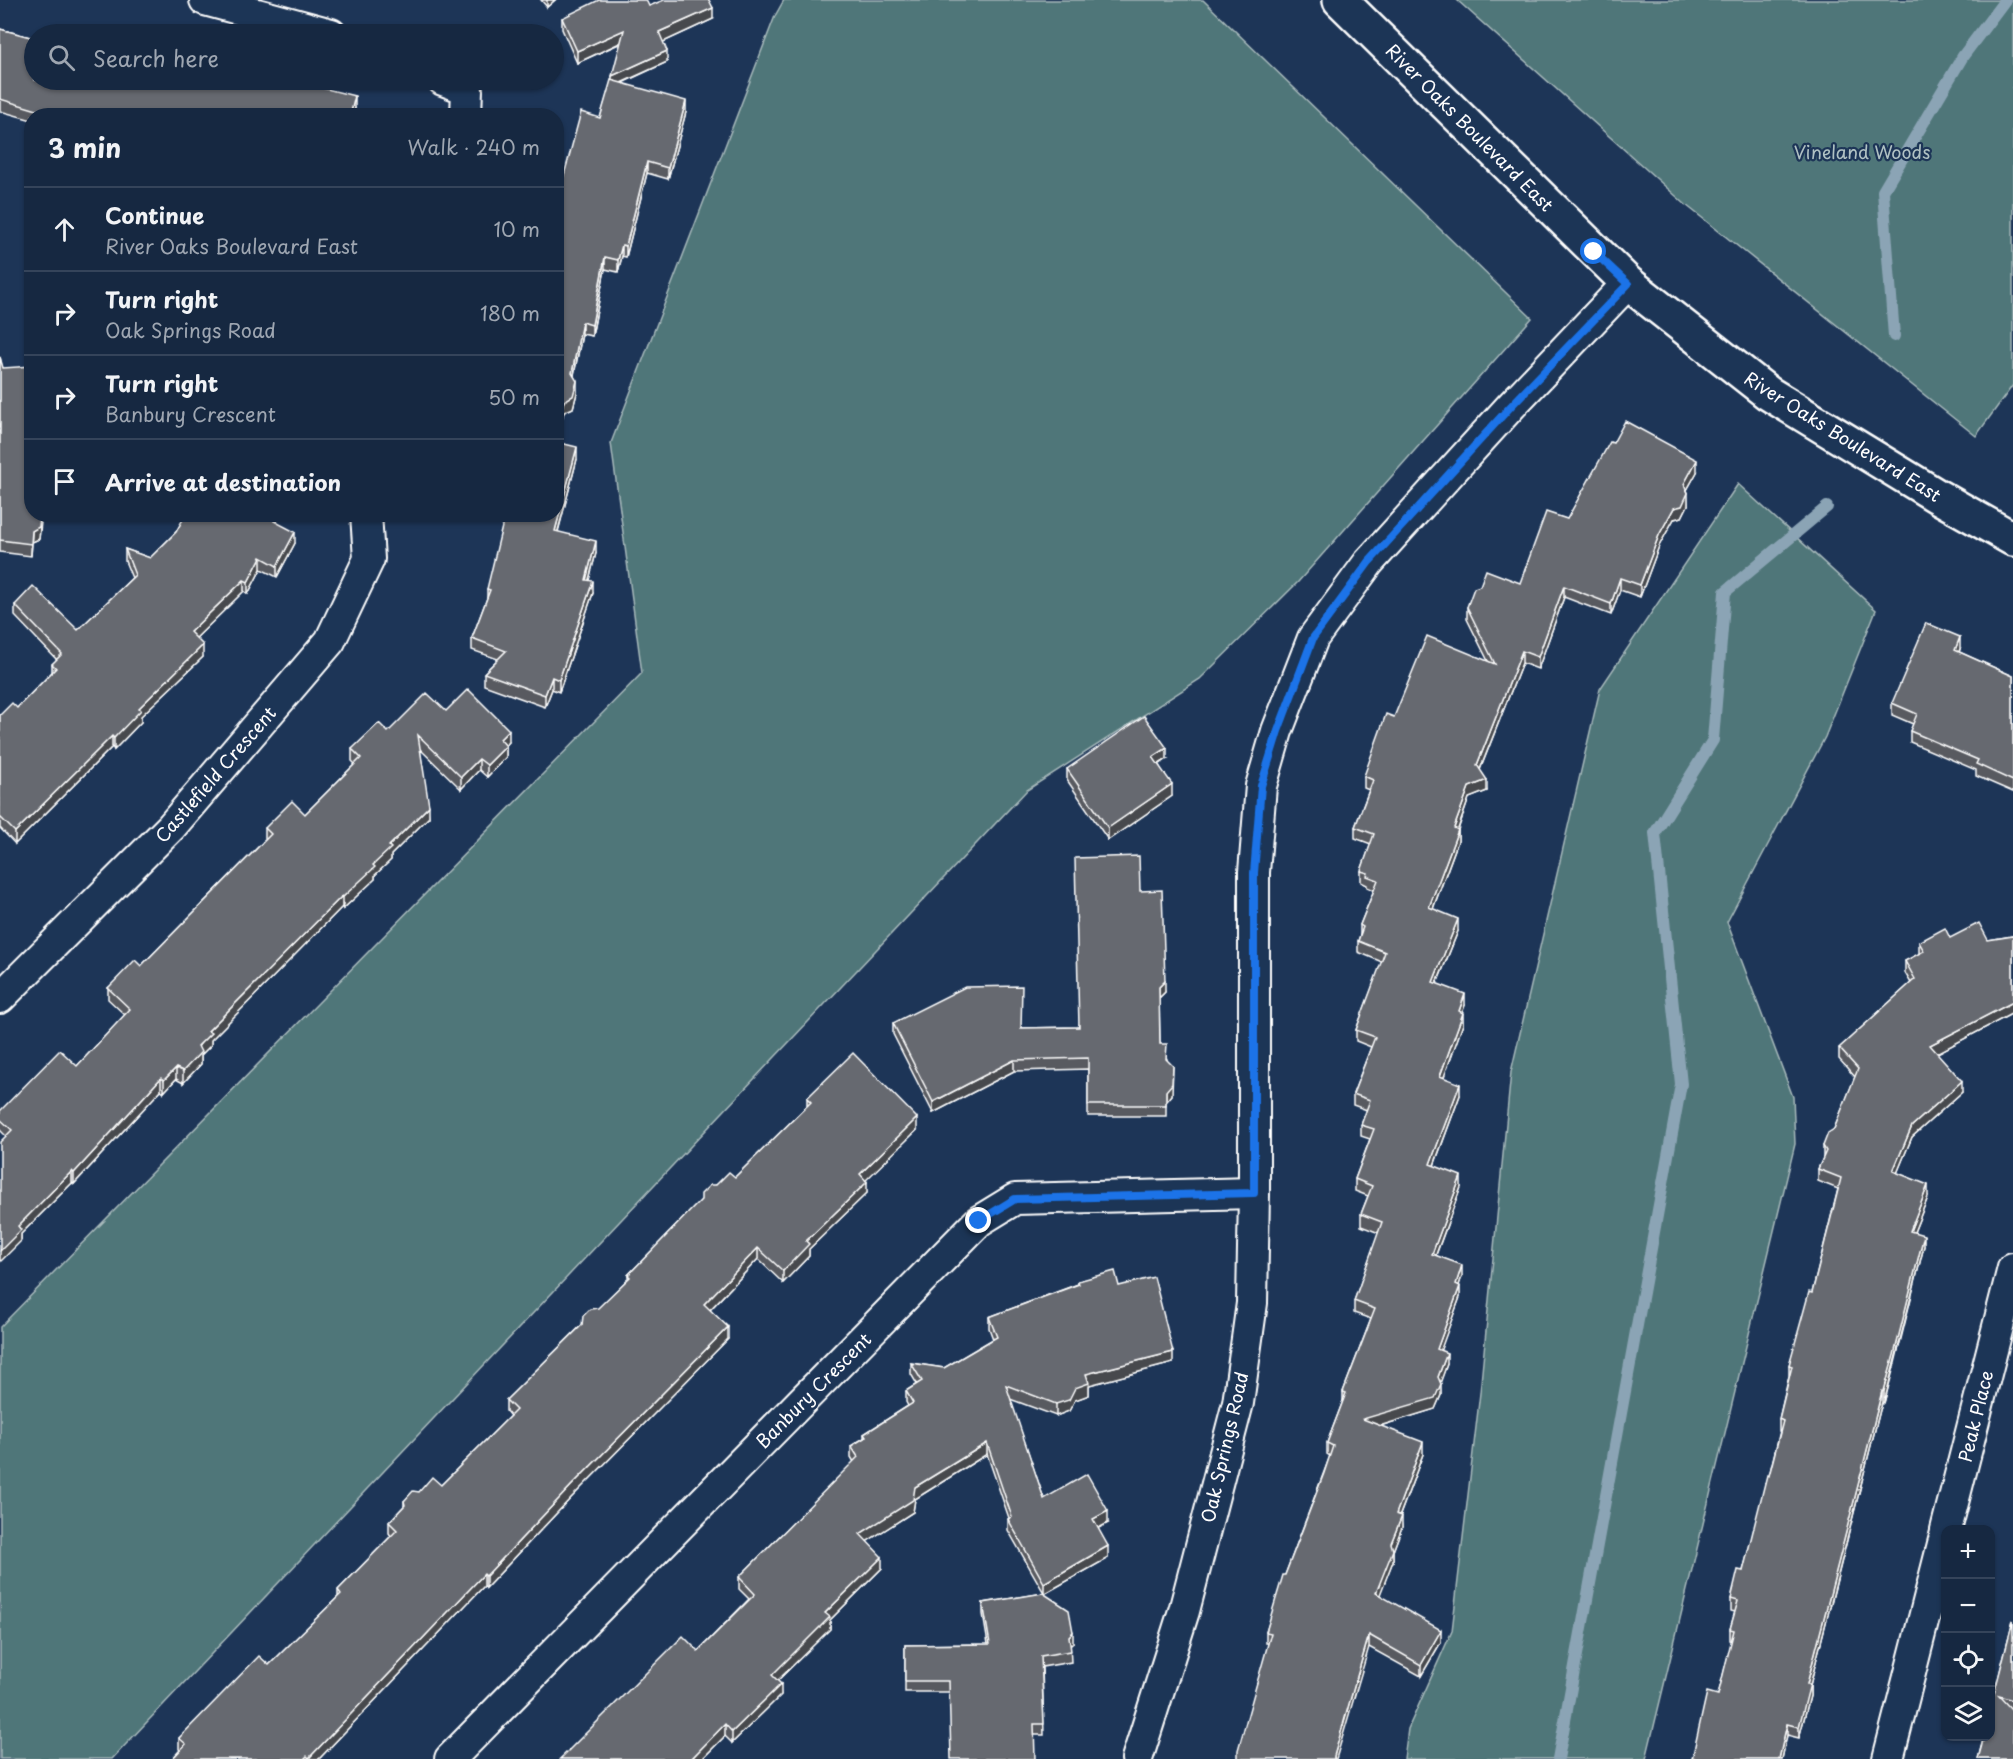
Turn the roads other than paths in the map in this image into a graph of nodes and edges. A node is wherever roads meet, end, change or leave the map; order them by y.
1 (205, 0) edge
2 (1340, 0) edge
3 (294, 24) edge
4 (467, 90) edge
5 (466, 108) edge
6 (1628, 284) junction
7 (367, 522) edge
8 (2013, 539) edge
9 (0, 998) edge
10 (1254, 1193) junction
11 (2013, 1268) edge
12 (1948, 1525) edge
13 (1941, 1551) edge
14 (450, 1759) edge
15 (1137, 1759) edge
16 (1888, 1759) edge

1 - 3 street
2 - 6 street, River Oaks Boulevard East
4 - 5 street
6 - 8 street, River Oaks Boulevard East
6 - 10 street, Oak Springs Road
7 - 9 street, Castlefield Crescent
10 - 14 street, Banbury Crescent
10 - 15 street, Oak Springs Road
11 - 12 street, Peak Place
13 - 16 street, Peak Place

